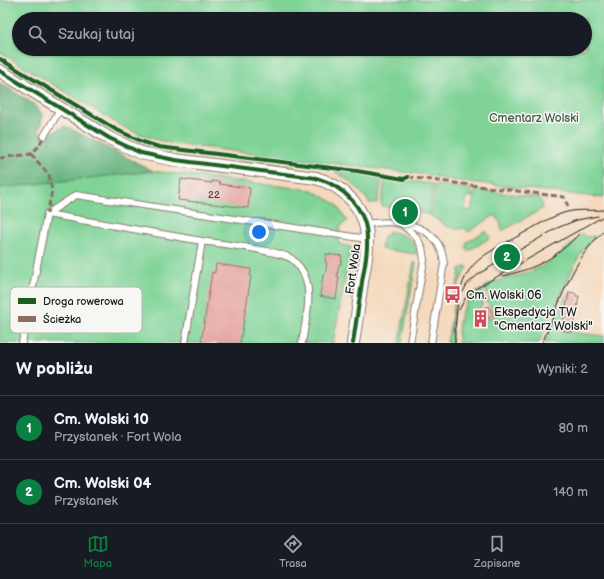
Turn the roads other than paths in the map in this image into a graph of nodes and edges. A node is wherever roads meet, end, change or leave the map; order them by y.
1 (0, 71) edge
2 (61, 108) junction
3 (44, 136) dead end
4 (47, 214) junction
5 (365, 224) junction
6 (401, 224) junction
7 (367, 238) junction
8 (202, 241) junction
9 (33, 287) edge
10 (24, 333) edge
11 (22, 343) edge
12 (186, 343) edge
13 (302, 343) edge
14 (353, 343) edge
15 (410, 343) edge
16 (431, 343) edge

1 - 2 street, Fort Wola
2 - 3 lane
2 - 5 street, Fort Wola
4 - 7 lane
4 - 8 lane
4 - 9 lane
5 - 6 lane
5 - 7 street, Fort Wola
6 - 15 lane
6 - 16 lane
7 - 14 street, Fort Wola
8 - 12 lane
8 - 13 lane
10 - 11 lane

